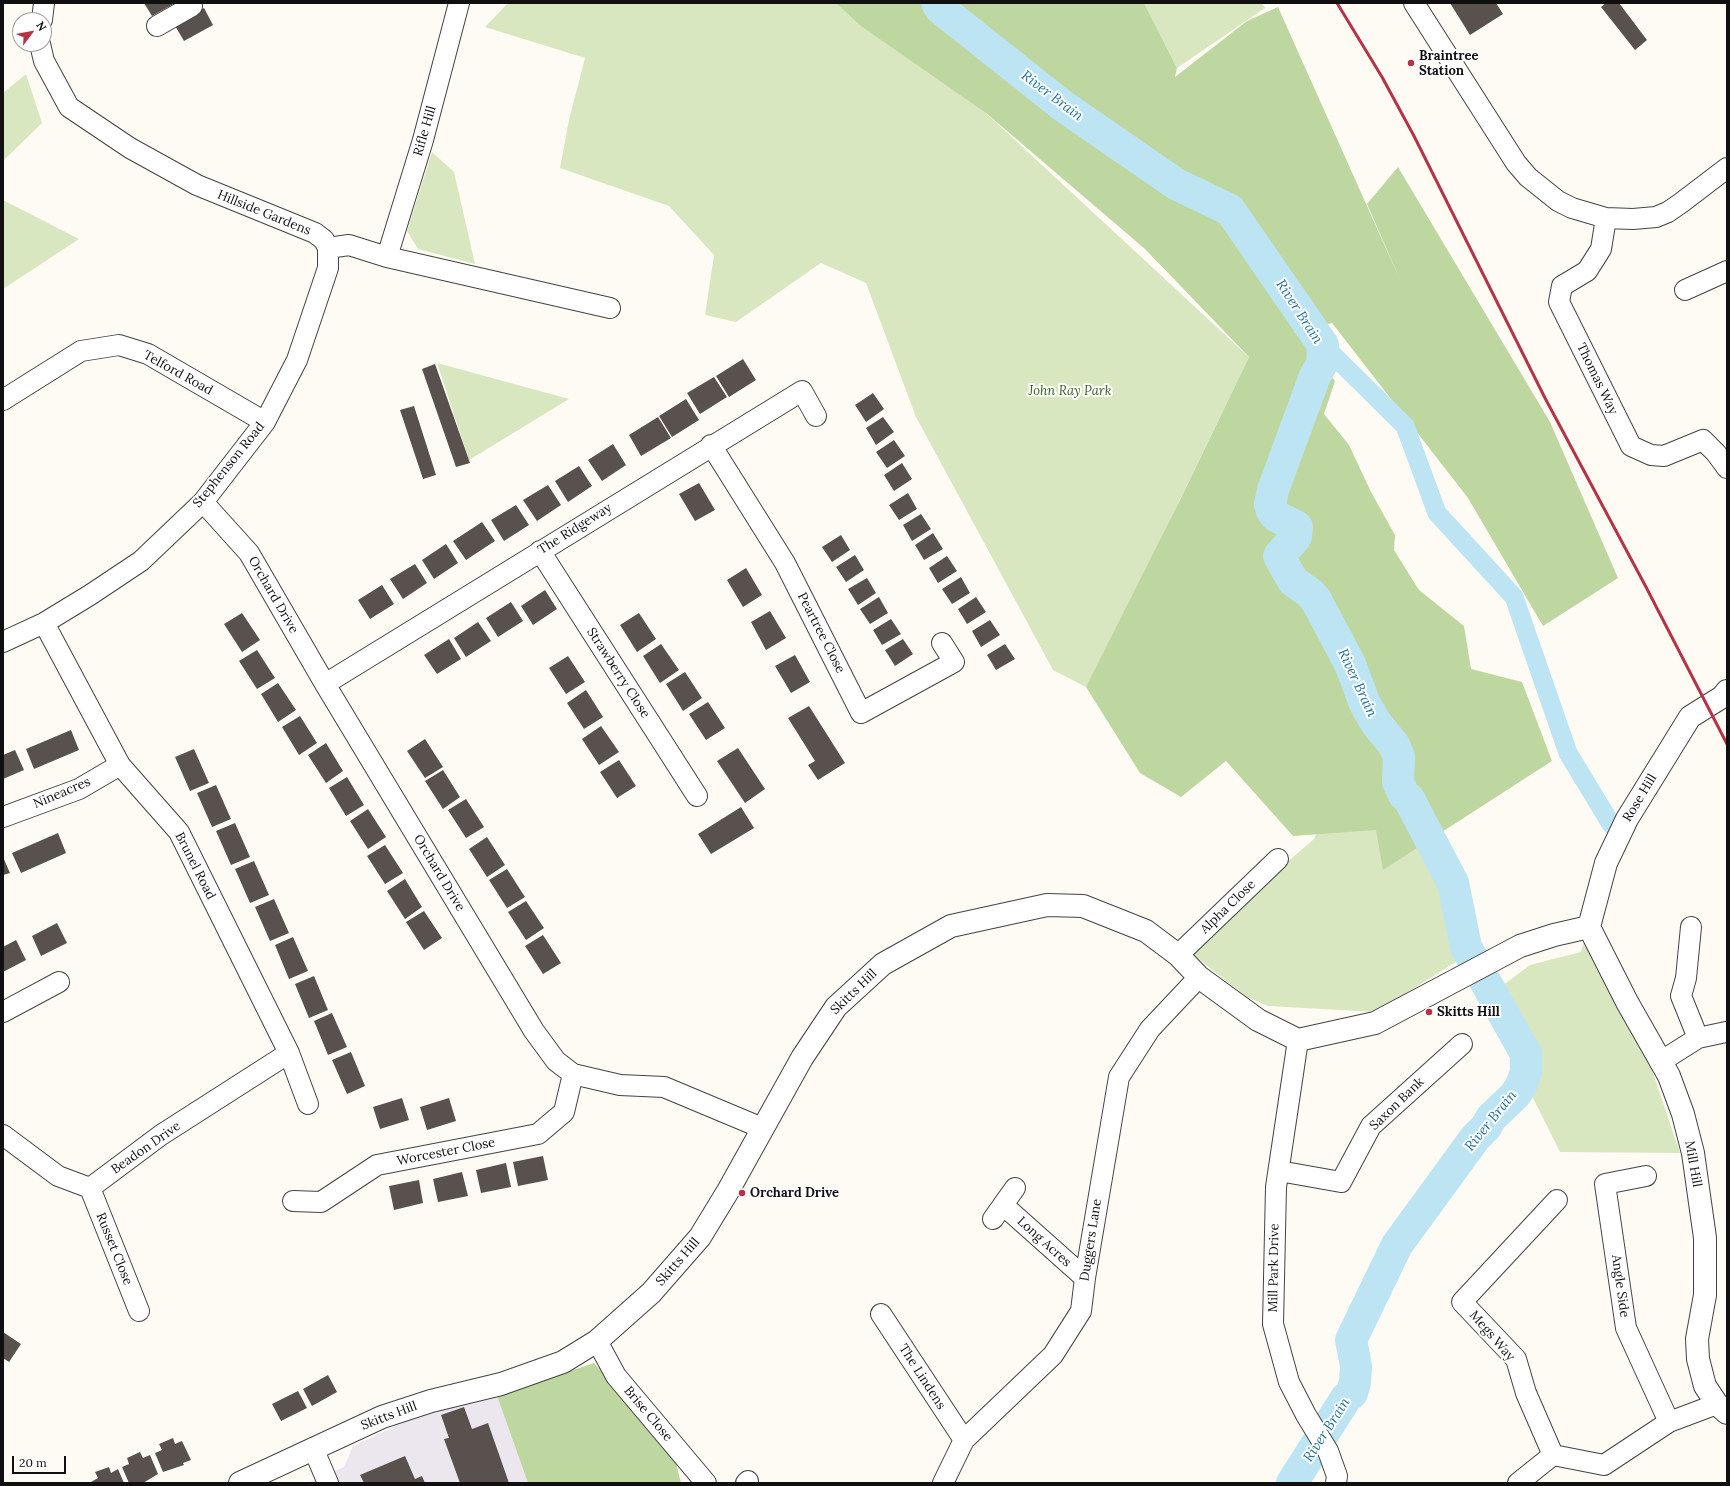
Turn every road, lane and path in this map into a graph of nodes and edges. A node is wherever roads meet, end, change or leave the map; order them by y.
1 (459, 3) edge
2 (1414, 3) edge
3 (193, 4) edge
4 (157, 26) dead end
5 (42, 52) edge
6 (1727, 168) edge
7 (1606, 218) junction
8 (328, 248) junction
9 (387, 257) junction
10 (1727, 271) edge
11 (1685, 290) dead end
12 (610, 308) dead end
13 (3, 400) edge
14 (816, 416) dead end
15 (264, 422) junction
16 (711, 445) junction
17 (1727, 468) edge
18 (203, 502) junction
19 (540, 551) junction
20 (44, 623) junction
21 (3, 642) edge
22 (942, 643) dead end
23 (325, 684) junction
24 (1727, 691) edge
25 (120, 765) junction
26 (697, 796) dead end
27 (3, 817) edge
28 (1278, 859) dead end
29 (1589, 927) junction
30 (1691, 927) dead end
31 (1178, 955) junction
32 (1199, 977) junction
33 (59, 982) dead end
34 (3, 1012) edge
35 (1726, 1032) dead end
36 (1698, 1038) junction
37 (1298, 1040) junction
38 (1462, 1044) dead end
39 (289, 1053) junction
40 (1660, 1062) junction
41 (572, 1074) junction
42 (308, 1104) dead end
43 (762, 1128) junction
44 (3, 1135) edge
45 (1279, 1171) junction
46 (1646, 1176) dead end
47 (90, 1188) junction
48 (1015, 1188) dead end
49 (1557, 1200) dead end
50 (293, 1201) dead end
51 (1085, 1278) junction
52 (139, 1311) dead end
53 (881, 1314) dead end
54 (597, 1341) junction
55 (1722, 1408) edge
56 (1669, 1422) junction
57 (964, 1440) junction
58 (313, 1448) junction
59 (1553, 1456) junction
60 (240, 1483) edge
61 (328, 1483) edge
62 (706, 1483) edge
63 (943, 1483) edge
64 (1336, 1483) edge
65 (1518, 1483) edge

1 - 9 street, Rifle Hill
2 - 7 street
3 - 4 street
5 - 8 street, Hillside Gardens
6 - 7 street
7 - 17 street, Thomas Way
8 - 9 street
8 - 15 street, Stephenson Road
9 - 12 street
10 - 11 street
13 - 15 street, Telford Road
14 - 16 street, The Ridgeway
15 - 18 street, Stephenson Road
16 - 19 street, The Ridgeway
16 - 22 street, Peartree Close
18 - 20 street, Stephenson Road
18 - 23 street, Orchard Drive
19 - 23 street, The Ridgeway
19 - 26 street, Strawberry Close
20 - 21 street, Stephenson Road
20 - 25 street, Brunel Road
23 - 41 street, Orchard Drive
24 - 29 street, Rose Hill
25 - 27 street, Nineacres
25 - 39 street, Brunel Road
28 - 31 street, Alpha Close
29 - 37 street
29 - 40 street, Mill Hill
30 - 36 street
31 - 32 street, Skitts Hill
31 - 43 street, Skitts Hill
32 - 37 street, Skitts Hill
32 - 51 street, Duggers Lane
33 - 34 street
35 - 36 street
36 - 40 street
37 - 45 street, Mill Park Drive
38 - 45 street, Saxon Bank
39 - 42 street, Brunel Road
39 - 47 street, Beadon Drive
40 - 55 street, Mill Hill
41 - 43 street, Orchard Drive
41 - 50 street, Worcester Close
43 - 54 street, Skitts Hill
44 - 47 street
45 - 64 street, Mill Park Drive
46 - 56 street, Angle Side
47 - 52 street, Russet Close
48 - 51 street, Long Acres
49 - 59 street, Megs Way
51 - 57 street, Duggers Lane
53 - 57 street, The Lindens
54 - 58 street, Skitts Hill
54 - 62 street, Brise Close
55 - 56 street
56 - 59 street
57 - 63 street, Duggers Lane
58 - 60 street, Skitts Hill
58 - 61 street
59 - 65 street

